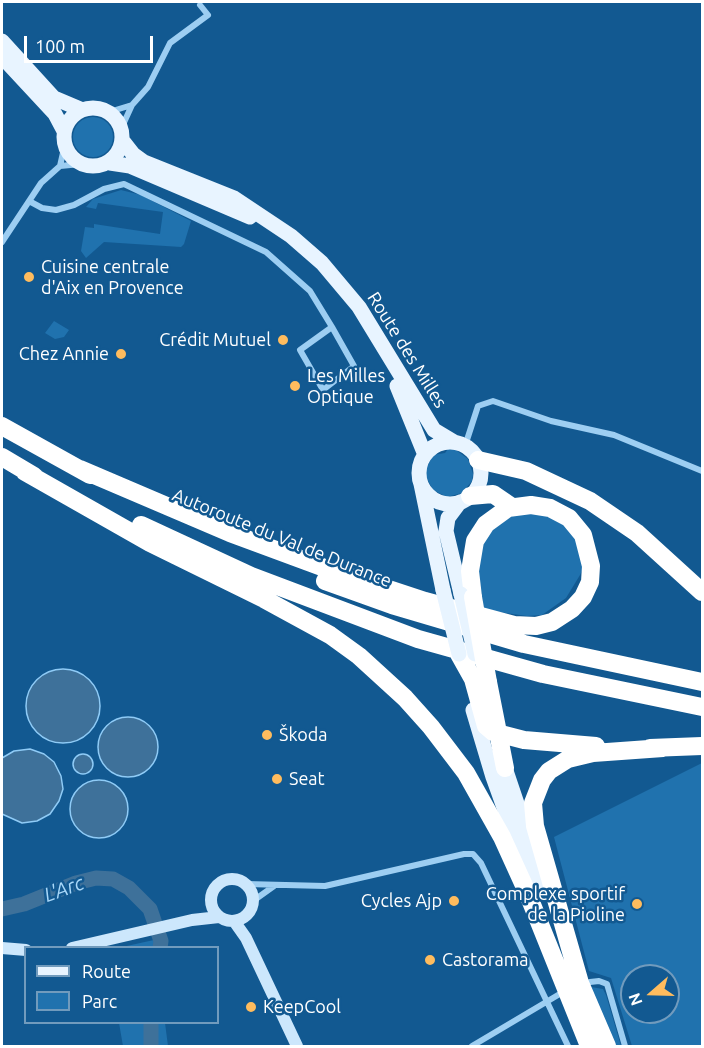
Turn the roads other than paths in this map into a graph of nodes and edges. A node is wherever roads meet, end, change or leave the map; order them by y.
1 (200, 5) dead end
2 (2, 41) edge
3 (2, 57) edge
4 (132, 105) junction
5 (80, 109) junction
6 (110, 112) junction
7 (64, 138) junction
8 (122, 138) junction
9 (110, 163) junction
10 (81, 164) junction
11 (60, 166) junction
12 (29, 201) junction
13 (2, 242) edge
14 (332, 327) junction
15 (2, 426) edge
16 (466, 449) junction
17 (425, 455) junction
18 (2, 457) edge
19 (80, 469) junction
20 (702, 471) edge
21 (25, 472) junction
22 (421, 484) junction
23 (465, 499) junction
24 (512, 507) junction
25 (702, 592) edge
26 (467, 596) junction
27 (459, 654) joint
28 (477, 680) junction
29 (702, 682) edge
30 (702, 707) edge
31 (496, 733) junction
32 (702, 746) edge
33 (663, 748) junction
34 (506, 768) joint
35 (246, 884) junction
36 (274, 885) junction
37 (253, 901) junction
38 (210, 902) junction
39 (247, 915) junction
40 (219, 917) junction
41 (190, 921) junction
42 (234, 921) junction
43 (246, 938) junction
44 (82, 946) edge
45 (2, 948) edge
46 (24, 951) edge
47 (585, 982) junction
48 (558, 995) dead end
49 (548, 999) junction
50 (297, 1047) edge
51 (472, 1047) edge
52 (568, 1047) edge
53 (590, 1047) edge
54 (607, 1047) edge
55 (626, 1047) edge

1 - 4 street
2 - 5 main road
3 - 7 main road
4 - 6 street
4 - 8 street
5 - 6 main road
5 - 7 main road
6 - 8 main road
7 - 10 main road
7 - 11 street
8 - 9 main road
8 - 16 main road, Route des Milles
9 - 10 main road
9 - 17 main road, Route des Milles
10 - 11 street
11 - 12 street
12 - 13 street
12 - 14 street
14 - 14 street
15 - 19 highway, Autoroute du Val de Durance
16 - 17 main road
16 - 20 street
16 - 23 main road
16 - 25 highway
17 - 22 main road
18 - 21 highway
19 - 24 highway
19 - 29 highway, Autoroute du Val de Durance
21 - 30 highway
21 - 53 highway
22 - 23 main road
22 - 27 main road, bridge
23 - 24 highway
23 - 26 main road
24 - 26 highway
26 - 28 highway, bridge
27 - 28 highway
28 - 31 highway
28 - 53 main road
31 - 33 highway
31 - 34 highway
32 - 33 highway
33 - 47 highway
34 - 47 main road
35 - 36 street
35 - 37 main road
35 - 38 main road
36 - 37 street
36 - 49 street
37 - 39 main road
38 - 40 main road
38 - 41 main road
39 - 42 main road
39 - 43 main road
40 - 41 main road
40 - 42 main road
41 - 44 main road
42 - 43 main road
43 - 50 main road
45 - 46 main road
47 - 54 highway
47 - 55 street
48 - 49 street
49 - 51 street
49 - 52 street

